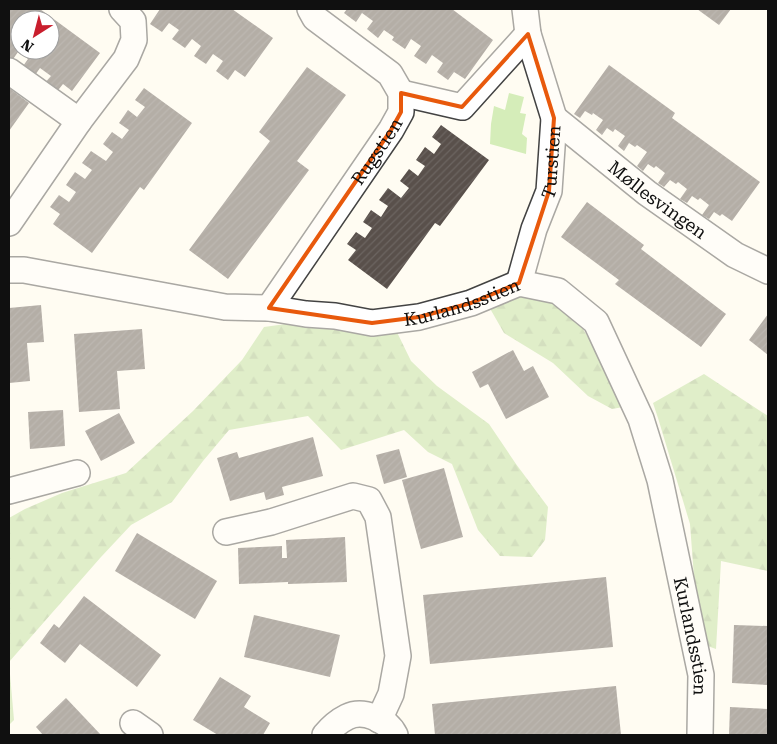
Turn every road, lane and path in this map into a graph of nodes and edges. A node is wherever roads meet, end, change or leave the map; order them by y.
1 (122, 9) edge
2 (310, 9) edge
3 (525, 9) edge
4 (528, 34) junction
5 (9, 71) edge
6 (401, 93) junction
7 (554, 118) junction
8 (79, 122) junction
9 (9, 223) edge
10 (9, 270) edge
11 (768, 271) edge
12 (520, 283) junction
13 (269, 308) junction
14 (77, 474) dead end
15 (9, 491) edge
16 (226, 532) dead end
17 (387, 727) edge
18 (325, 735) edge
19 (700, 735) edge

1 - 8 street
2 - 6 street, Rugstien
3 - 4 street, Turstien
4 - 6 street
4 - 7 street, Turstien
5 - 8 street
6 - 13 street, Rugstien
7 - 11 street, Møllesvingen
7 - 12 street, Turstien
8 - 9 street
10 - 13 street, Kurlandsstien
12 - 13 street, Kurlandsstien
12 - 19 street, Kurlandsstien
14 - 15 street
16 - 17 street
17 - 18 street

